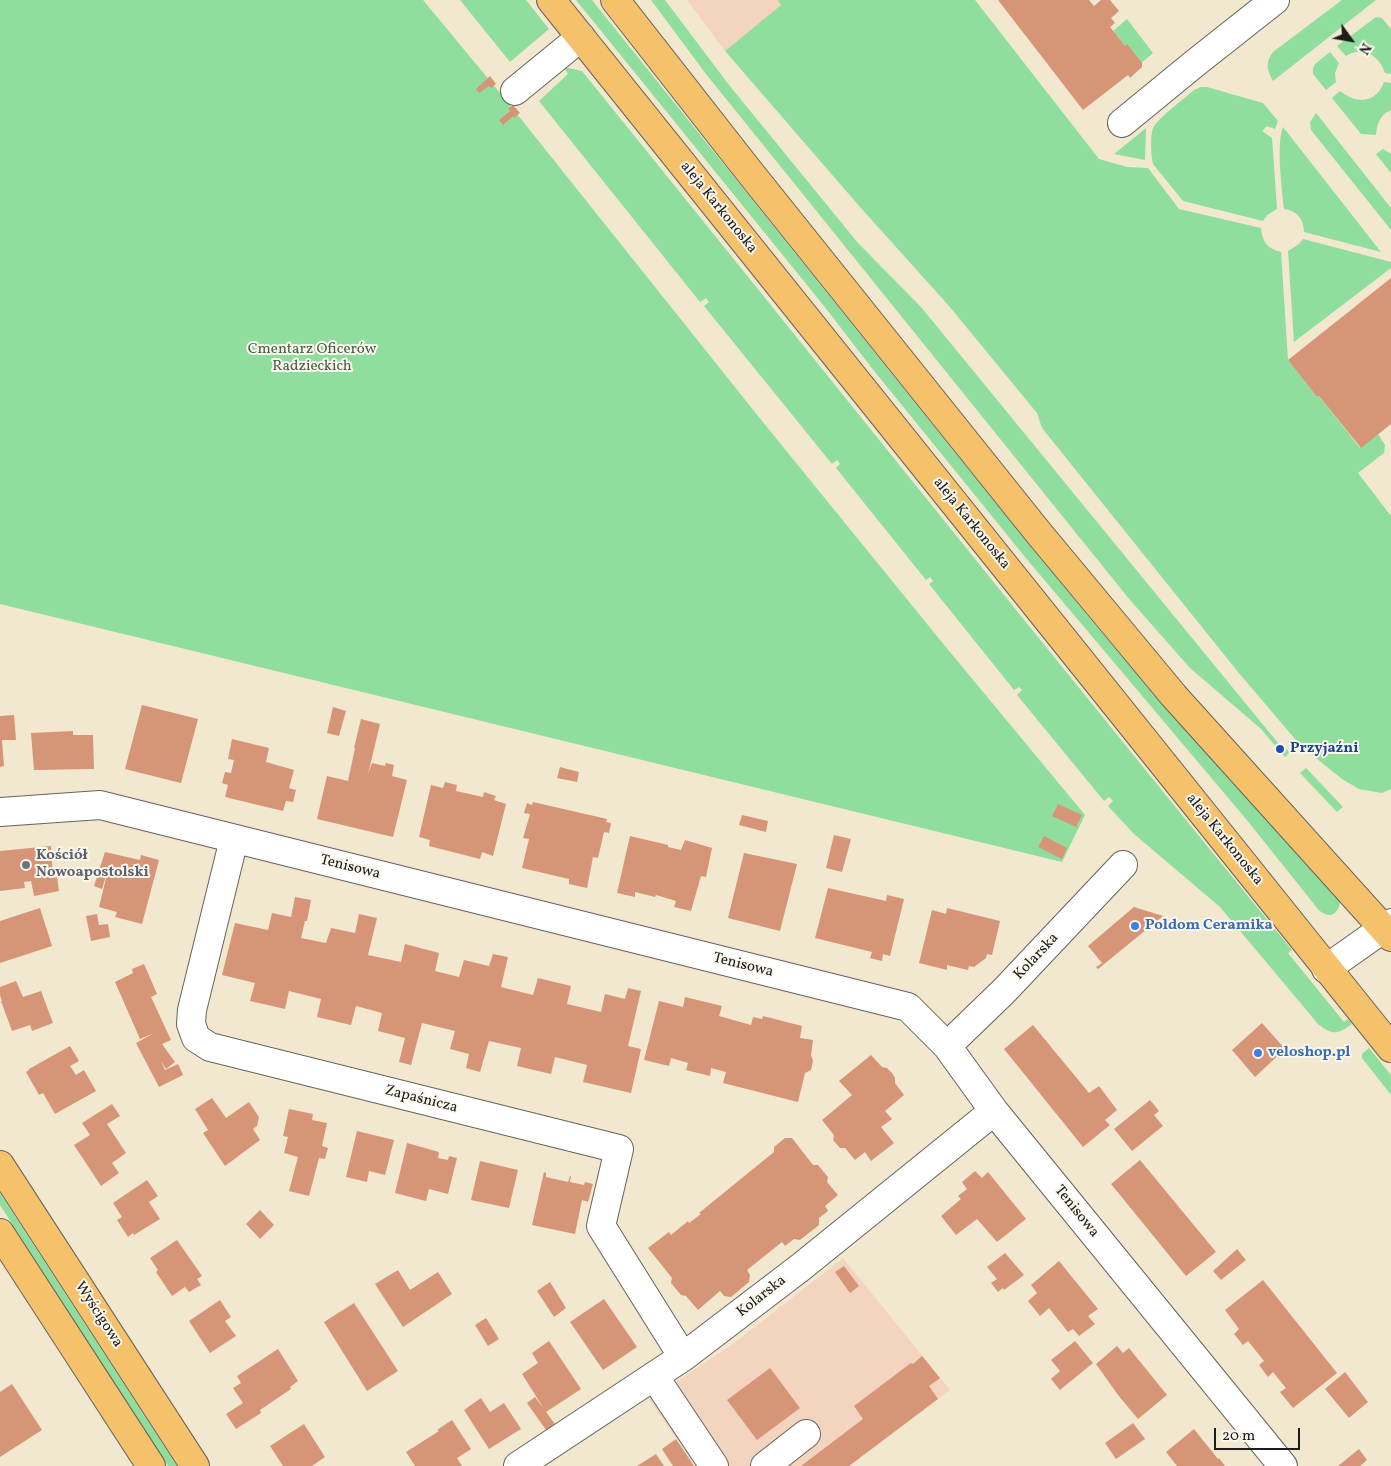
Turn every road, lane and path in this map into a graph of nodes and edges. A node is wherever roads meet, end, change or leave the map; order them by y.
1 (552, 0) edge
2 (615, 0) edge
3 (1275, 0) edge
4 (581, 37) junction
5 (515, 91) dead end
6 (1122, 123) dead end
7 (0, 812) edge
8 (234, 839) junction
9 (1123, 865) dead end
10 (1389, 924) edge
11 (1326, 969) junction
12 (947, 1046) junction
13 (1391, 1048) edge
14 (994, 1111) junction
15 (0, 1165) edge
16 (0, 1233) edge
17 (683, 1357) junction
18 (654, 1376) junction
19 (806, 1434) dead end
20 (151, 1466) edge
21 (195, 1466) edge
22 (518, 1466) edge
23 (714, 1466) edge
24 (765, 1466) edge
25 (1283, 1466) edge

1 - 4 main road, aleja Karkonoska
2 - 10 main road
3 - 6 street
4 - 5 street
4 - 11 main road, aleja Karkonoska
7 - 8 street, Tenisowa
8 - 12 street, Tenisowa
8 - 17 street, Zapaśnicza
9 - 12 street, Kolarska
10 - 11 street
11 - 13 main road, aleja Karkonoska
12 - 14 street, Tenisowa
14 - 17 street, Kolarska
14 - 25 street, Tenisowa
15 - 21 main road, Wyścigowa
16 - 20 main road
17 - 18 street, Kolarska
18 - 22 street, Kolarska
18 - 23 street
19 - 24 street

